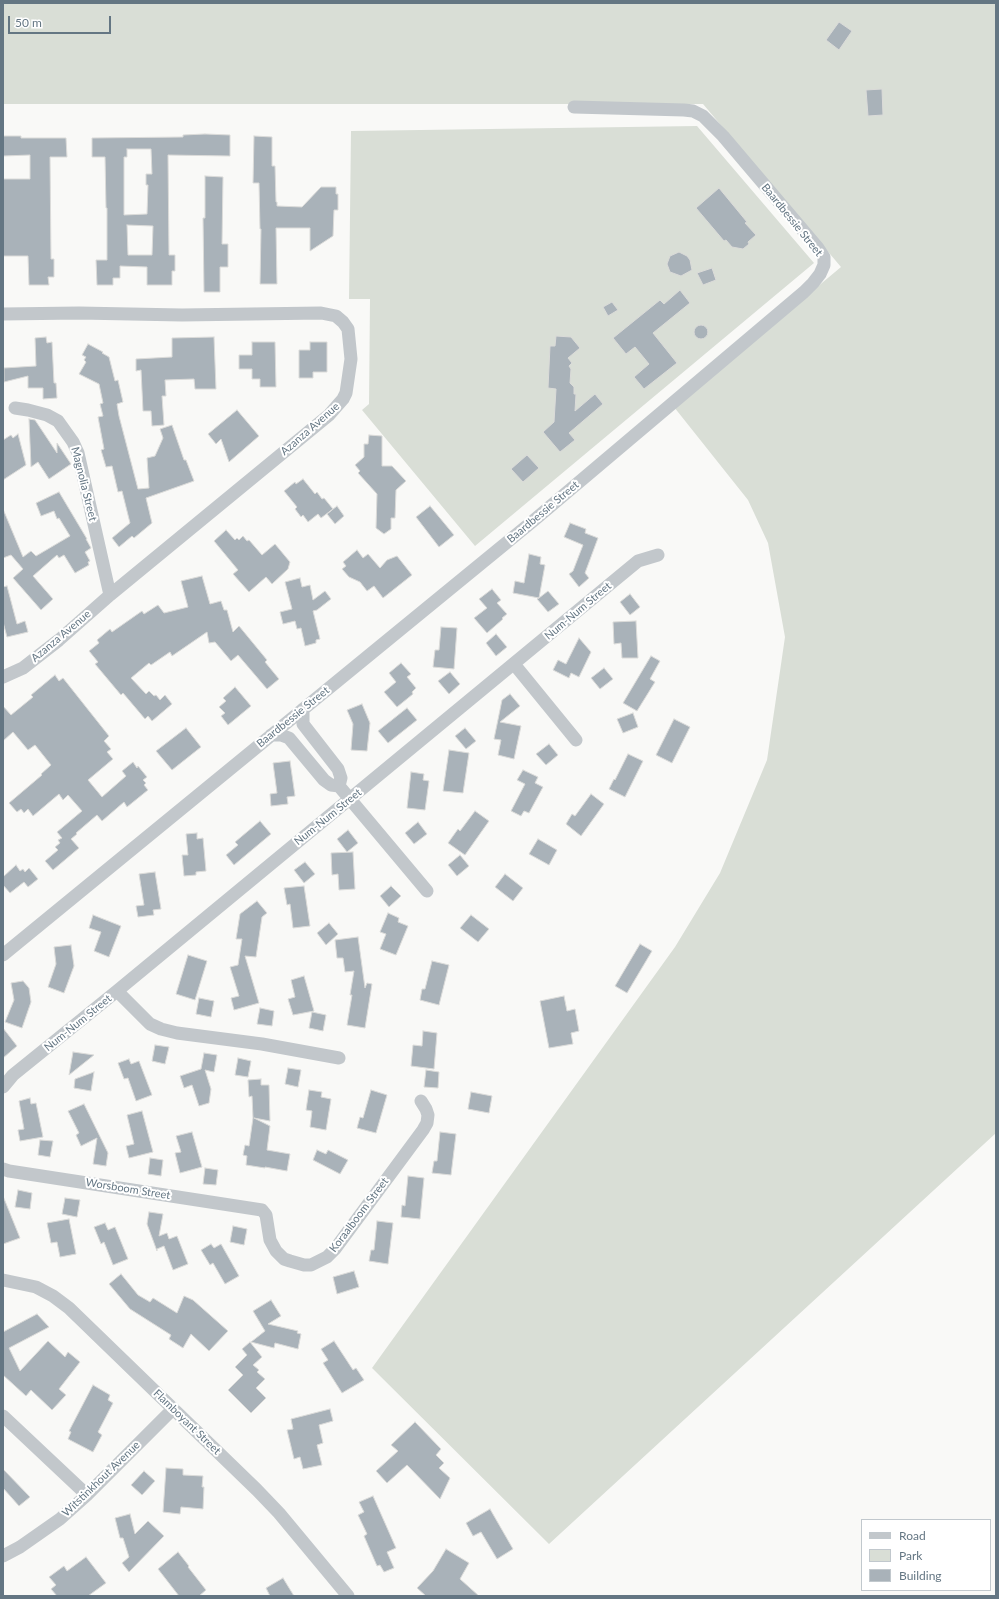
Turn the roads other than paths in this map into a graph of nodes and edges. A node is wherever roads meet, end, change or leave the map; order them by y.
1 (574, 107) dead end
2 (3, 314) edge
3 (15, 408) dead end
4 (658, 555) dead end
5 (110, 595) junction
6 (514, 664) junction
7 (3, 677) edge
8 (303, 709) junction
9 (272, 735) junction
10 (576, 740) dead end
11 (338, 786) junction
12 (350, 799) junction
13 (427, 891) dead end
14 (3, 955) edge
15 (117, 991) junction
16 (339, 1058) dead end
17 (3, 1087) edge
18 (421, 1101) dead end
19 (3, 1169) edge
20 (254, 1208) joint
21 (3, 1280) edge
22 (172, 1408) junction
23 (3, 1416) edge
24 (87, 1495) junction
25 (3, 1556) edge
26 (348, 1596) edge

1 - 8 street, Baardbessie Street
2 - 5 street, Azanza Avenue
3 - 5 street, Magnolia Street
4 - 6 street, Num-Num Street
5 - 7 street, Azanza Avenue
6 - 10 street
6 - 12 street, Num-Num Street
8 - 9 street, Baardbessie Street
8 - 11 street
9 - 11 street
9 - 14 street, Baardbessie Street
11 - 12 street
12 - 13 street
12 - 15 street, Num-Num Street
15 - 16 street
15 - 17 street, Num-Num Street
18 - 20 street, Koraalboom Street
19 - 20 street, Worsboom Street
21 - 22 street, Flamboyant Street
22 - 24 street, Witstinkhout Avenue
22 - 26 street, Flamboyant Street
23 - 24 street
24 - 25 street, Witstinkhout Avenue

